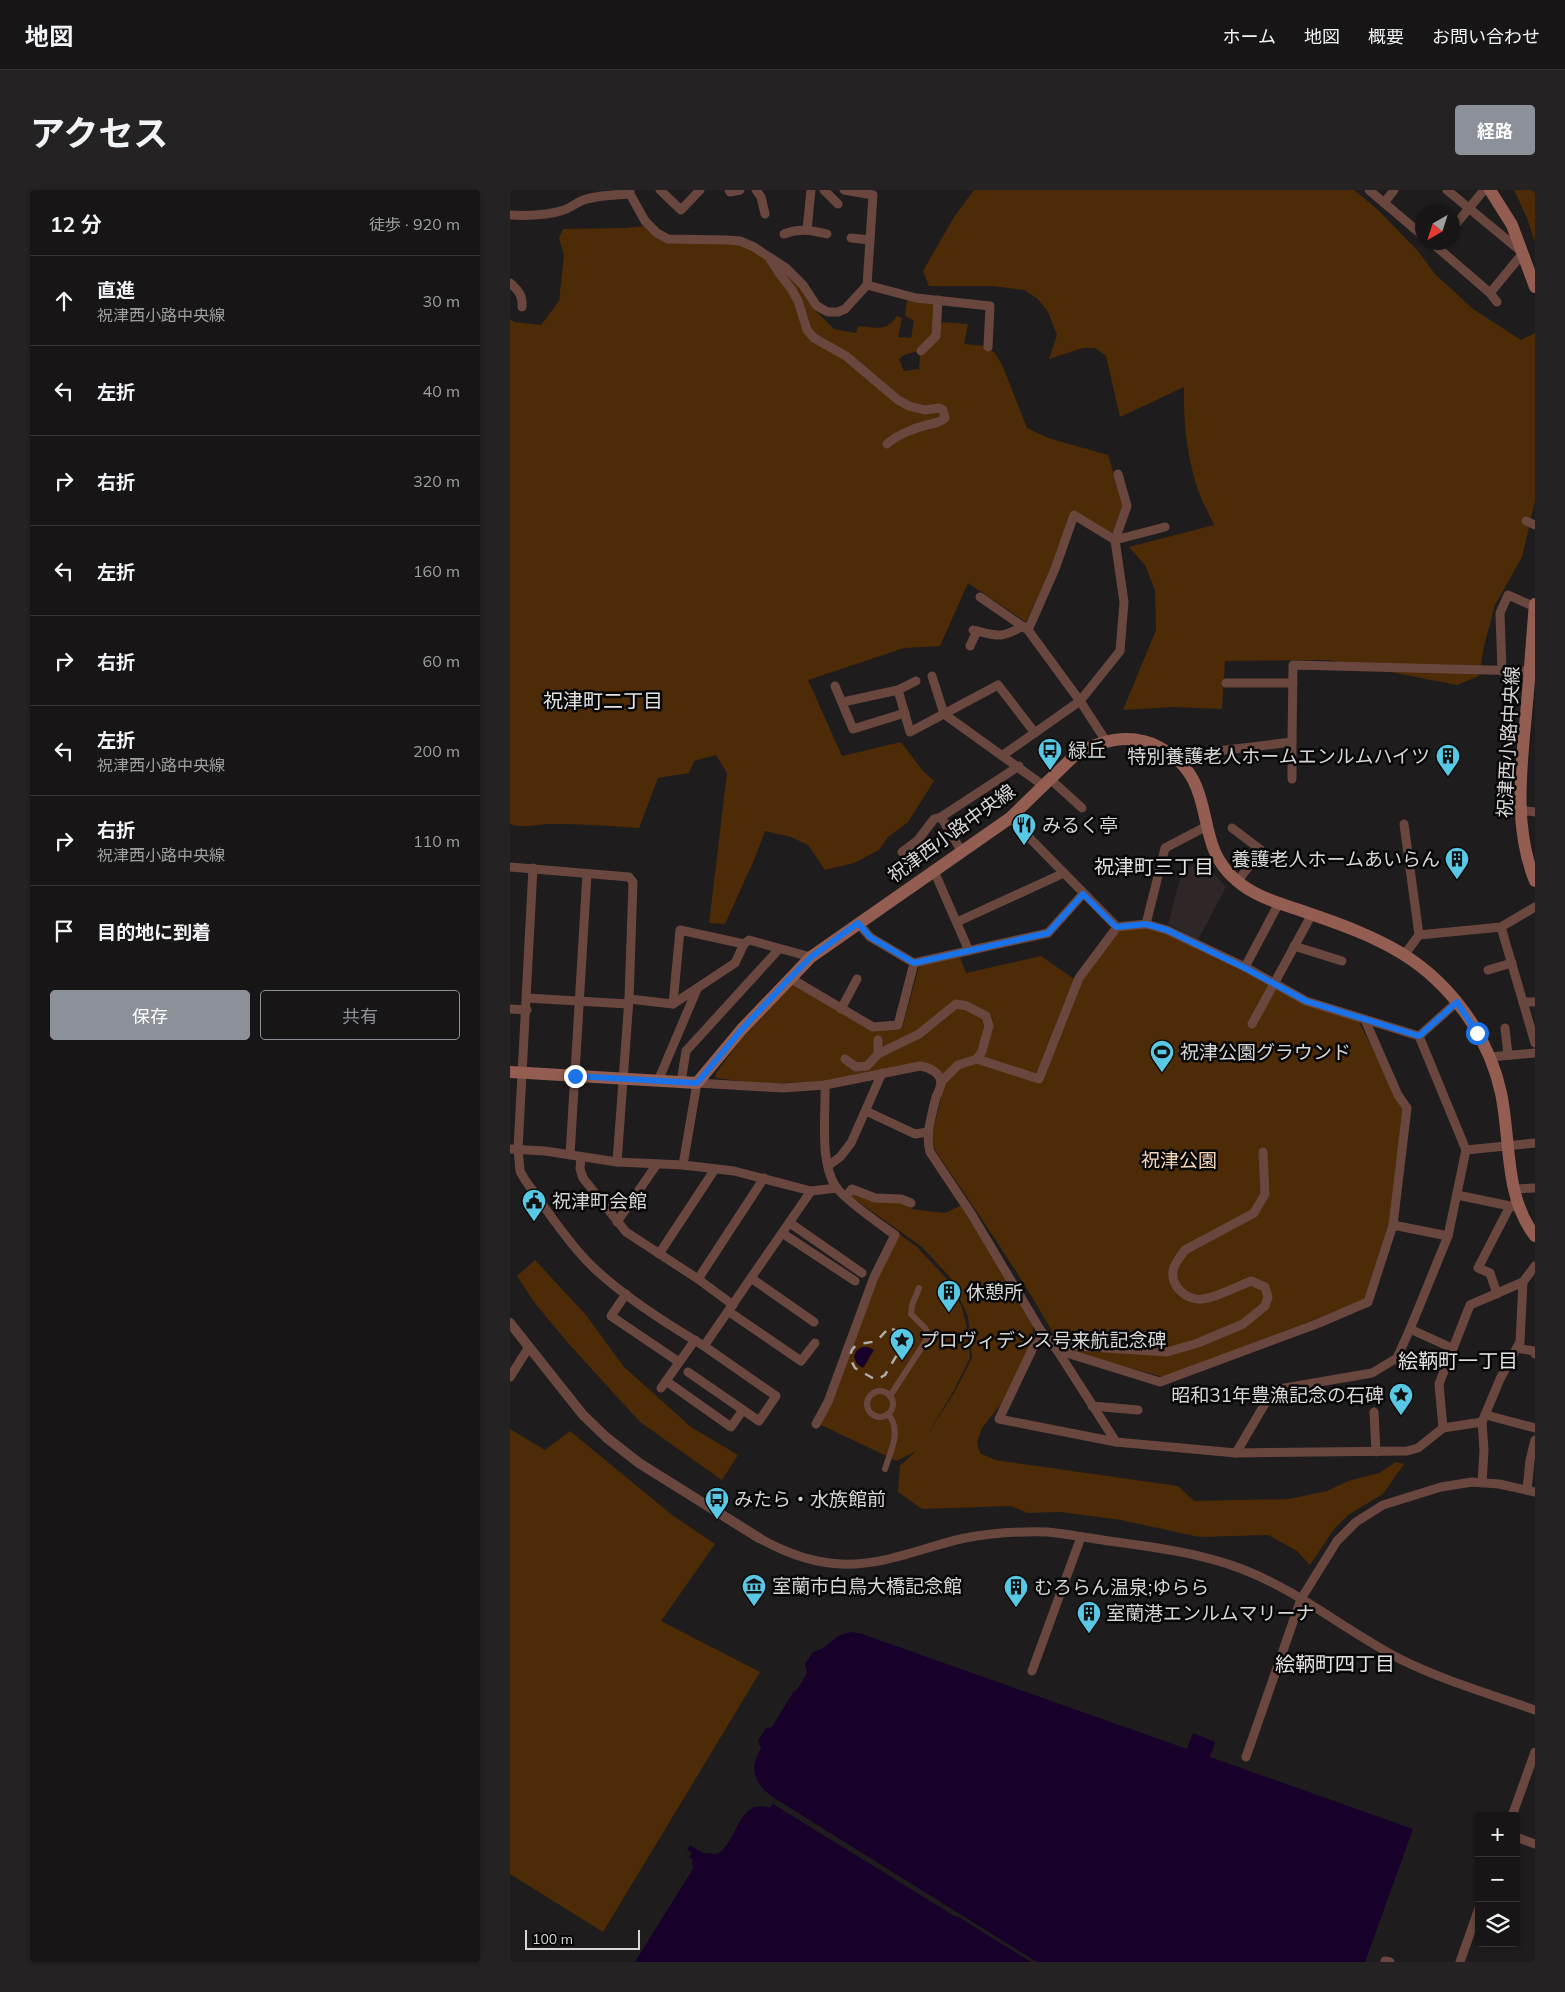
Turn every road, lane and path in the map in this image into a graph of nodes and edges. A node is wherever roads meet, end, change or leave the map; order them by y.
1 (660, 190) edge
2 (700, 190) edge
3 (729, 190) edge
4 (740, 190) edge
5 (756, 190) edge
6 (811, 190) edge
7 (824, 190) edge
8 (844, 190) edge
9 (1368, 190) edge
10 (1394, 190) edge
11 (1447, 190) edge
12 (1484, 190) edge
13 (1490, 190) edge
14 (630, 192) edge
15 (1384, 202) junction
16 (838, 204) dead end
17 (1469, 209) junction
18 (765, 214) dead end
19 (510, 215) edge
20 (1460, 220) edge
21 (1415, 229) edge
22 (807, 230) junction
23 (784, 234) dead end
24 (827, 234) dead end
25 (851, 238) dead end
26 (870, 240) junction
27 (1444, 250) edge
28 (1523, 253) junction
29 (769, 258) junction
30 (510, 283) edge
31 (866, 285) junction
32 (1535, 287) edge
33 (1490, 292) junction
34 (938, 300) junction
35 (1497, 302) dead end
36 (522, 307) dead end
37 (988, 347) dead end
38 (921, 352) dead end
39 (887, 444) dead end
40 (1118, 474) dead end
41 (1165, 527) dead end
42 (1115, 540) junction
43 (980, 597) dead end
44 (1535, 604) edge
45 (1535, 607) edge
46 (1026, 628) junction
47 (970, 646) dead end
48 (1533, 651) edge
49 (1502, 671) junction
50 (1529, 671) junction
51 (932, 676) dead end
52 (916, 681) dead end
53 (1226, 683) dead end
54 (1293, 683) junction
55 (835, 686) dead end
56 (898, 690) junction
57 (1080, 701) junction
58 (843, 702) junction
59 (905, 713) junction
60 (944, 714) junction
61 (1035, 733) junction
62 (1106, 742) junction
63 (1292, 742) junction
64 (1003, 755) junction
65 (1176, 756) junction
66 (1019, 766) junction
67 (1292, 779) dead end
68 (1047, 782) junction
69 (1082, 808) dead end
70 (1521, 810) junction
71 (1535, 812) edge
72 (941, 817) junction
73 (1010, 818) junction
74 (1404, 824) dead end
75 (1207, 826) junction
76 (1232, 828) dead end
77 (902, 852) dead end
78 (962, 852) junction
79 (510, 867) edge
80 (534, 868) junction
81 (934, 871) junction
82 (1064, 873) junction
83 (586, 874) junction
84 (1535, 881) edge
85 (1237, 882) junction
86 (1083, 894) junction
87 (1279, 902) junction
88 (1535, 907) edge
89 (1312, 914) junction
90 (957, 922) junction
91 (858, 923) junction
92 (1146, 924) junction
93 (1116, 927) junction
94 (1501, 927) junction
95 (1419, 935) junction
96 (744, 944) junction
97 (1294, 946) junction
98 (779, 949) junction
99 (969, 951) junction
100 (1405, 954) junction
101 (811, 957) junction
102 (1342, 961) dead end
103 (1512, 962) junction
104 (914, 963) junction
105 (1245, 968) junction
106 (1488, 970) dead end
107 (790, 978) junction
108 (857, 979) dead end
109 (1275, 983) junction
110 (697, 989) junction
111 (527, 998) junction
112 (579, 1001) junction
113 (628, 1002) junction
114 (1457, 1002) junction
115 (1523, 1002) junction
116 (1535, 1002) edge
117 (673, 1004) junction
118 (510, 1009) edge
119 (841, 1009) junction
120 (527, 1010) junction
121 (1365, 1020) junction
122 (1252, 1024) dead end
123 (1506, 1028) dead end
124 (1419, 1036) junction
125 (878, 1040) dead end
126 (1535, 1043) edge
127 (1535, 1053) edge
128 (878, 1054) junction
129 (1508, 1055) junction
130 (1490, 1057) junction
131 (845, 1059) dead end
132 (977, 1059) junction
133 (516, 1073) edge
134 (882, 1073) junction
135 (575, 1076) junction
136 (623, 1078) junction
137 (658, 1081) junction
138 (682, 1082) junction
139 (941, 1082) junction
140 (697, 1083) junction
141 (825, 1085) junction
142 (866, 1111) junction
143 (928, 1132) junction
144 (1535, 1143) edge
145 (1508, 1145) junction
146 (514, 1149) edge
147 (1466, 1150) junction
148 (1263, 1152) dead end
149 (570, 1155) junction
150 (581, 1157) junction
151 (617, 1162) junction
152 (657, 1164) junction
153 (683, 1165) junction
154 (828, 1166) junction
155 (715, 1169) junction
156 (764, 1178) junction
157 (837, 1188) junction
158 (1535, 1188) edge
159 (1514, 1189) junction
160 (811, 1191) junction
161 (1457, 1195) junction
162 (846, 1196) junction
163 (911, 1203) dead end
164 (1514, 1207) junction
165 (617, 1222) junction
166 (790, 1223) junction
167 (1393, 1225) junction
168 (782, 1233) junction
169 (1448, 1236) junction
170 (1535, 1236) edge
171 (659, 1254) junction
172 (1535, 1266) edge
173 (862, 1273) dead end
174 (751, 1278) junction
175 (698, 1279) junction
176 (855, 1281) dead end
177 (1523, 1282) junction
178 (919, 1288) dead end
179 (626, 1294) junction
180 (1497, 1294) junction
181 (731, 1308) junction
182 (814, 1322) dead end
183 (510, 1323) edge
184 (1410, 1329) junction
185 (1041, 1331) junction
186 (695, 1340) junction
187 (1049, 1340) junction
188 (815, 1342) dead end
189 (704, 1346) junction
190 (529, 1347) junction
191 (1452, 1348) junction
192 (1517, 1348) junction
193 (1057, 1350) junction
194 (1535, 1354) edge
195 (679, 1362) junction
196 (688, 1372) dead end
197 (510, 1377) edge
198 (890, 1396) junction
199 (1092, 1406) junction
200 (744, 1410) junction
201 (1138, 1410) dead end
202 (1374, 1412) dead end
203 (888, 1414) junction
204 (1484, 1419) junction
205 (816, 1424) dead end
206 (1443, 1428) junction
207 (1535, 1428) edge
208 (1535, 1440) edge
209 (1116, 1442) junction
210 (1376, 1452) junction
211 (1236, 1453) junction
212 (885, 1468) dead end
213 (1482, 1483) junction
214 (1531, 1491) edge
215 (1081, 1537) junction
216 (759, 1538) joint
217 (1301, 1599) junction
218 (1032, 1671) dead end
219 (1535, 1710) edge
220 (1535, 1752) edge
221 (1246, 1757) dead end
222 (1513, 1812) edge
223 (1520, 1838) edge
224 (1535, 1844) edge
225 (1475, 1919) edge
226 (1460, 1962) edge

1 - 2 street
3 - 4 street
5 - 18 street
6 - 22 street
7 - 16 street
8 - 26 street
9 - 15 street
10 - 15 street
11 - 17 street
12 - 17 street
13 - 28 main road
14 - 19 street
14 - 29 street
15 - 21 street
17 - 20 street
17 - 28 street
22 - 23 street
22 - 24 street
25 - 26 street
26 - 31 street
27 - 33 street
28 - 32 main road
28 - 33 street
29 - 31 street
29 - 39 street
30 - 36 street
31 - 34 street
33 - 35 street
34 - 37 street
34 - 38 street
40 - 42 street
41 - 42 street
42 - 46 street
42 - 57 street
43 - 46 street
44 - 45 main road, 祝津西小路中央線
45 - 48 main road, 祝津西小路中央線
45 - 49 street
46 - 47 street
46 - 57 street
48 - 50 main road, 祝津西小路中央線
49 - 50 street
49 - 54 street
50 - 70 main road, 祝津西小路中央線
51 - 60 street
52 - 56 street
53 - 54 street
54 - 63 street
55 - 58 street
56 - 58 street
56 - 59 street
57 - 61 street
57 - 62 street
58 - 59 street
59 - 60 street
60 - 61 street
60 - 64 street
61 - 64 street
62 - 65 main road, 祝津西小路中央線
62 - 68 main road, 祝津西小路中央線
63 - 65 street
63 - 67 street
64 - 66 street
65 - 75 main road, 祝津西小路中央線
66 - 68 street
66 - 72 street
68 - 69 street
68 - 73 main road, 祝津西小路中央線
70 - 71 street
70 - 84 main road, 祝津西小路中央線
72 - 77 street
72 - 78 street
73 - 78 main road, 祝津西小路中央線
73 - 82 street
74 - 95 street
75 - 85 main road, 祝津西小路中央線
75 - 92 street
76 - 85 street
78 - 81 main road, 祝津西小路中央線
79 - 80 street
80 - 83 street
80 - 111 street
81 - 90 street
81 - 91 main road, 祝津西小路中央線
82 - 86 street
82 - 90 street
83 - 112 street
83 - 113 street
85 - 87 main road, 祝津西小路中央線
86 - 93 street
86 - 99 street
87 - 89 main road, 祝津西小路中央線
87 - 105 street
88 - 94 street
89 - 97 street
89 - 100 main road, 祝津西小路中央線
90 - 99 street
91 - 101 main road, 祝津西小路中央線
91 - 104 street
92 - 93 street
92 - 105 street
93 - 132 street
94 - 95 street
94 - 103 street
95 - 100 street
96 - 98 street
96 - 110 street
96 - 117 street
97 - 102 street
97 - 109 street
98 - 101 street
98 - 138 street
99 - 104 street
100 - 114 main road, 祝津西小路中央線
101 - 107 main road, 祝津西小路中央線
103 - 106 street
103 - 115 street
104 - 119 street
105 - 109 street
107 - 119 street
107 - 140 main road, 祝津西小路中央線
108 - 119 street
109 - 121 street
109 - 122 street
110 - 117 street
110 - 137 street
111 - 112 street
111 - 120 street
112 - 113 street
112 - 135 street
113 - 117 street
113 - 136 street
114 - 124 street
114 - 130 main road, 祝津西小路中央線
115 - 116 street
115 - 126 street
118 - 120 street
120 - 133 street
121 - 124 street
121 - 167 street
123 - 129 street
124 - 147 street
125 - 128 street
127 - 129 street
128 - 131 street
128 - 132 street
129 - 130 street
130 - 145 main road, 祝津西小路中央線
132 - 139 street
133 - 135 main road
133 - 146 street
134 - 139 street
134 - 141 street
134 - 142 street
135 - 136 main road
135 - 149 street
136 - 137 main road
136 - 151 street
137 - 138 main road
138 - 140 main road
139 - 143 street
140 - 141 street
140 - 153 street
141 - 154 street
142 - 143 street
142 - 154 street
143 - 185 street
144 - 145 street
145 - 147 street
145 - 159 main road, 祝津西小路中央線
146 - 149 street
146 - 179 street
147 - 161 street
148 - 187 street
149 - 150 street
150 - 151 street
150 - 165 street
151 - 152 street
152 - 153 street
152 - 165 street
153 - 155 street
154 - 157 street
155 - 156 street
155 - 171 street
156 - 160 street
156 - 175 street
157 - 160 street
157 - 162 street
158 - 159 street
159 - 164 main road, 祝津西小路中央線
160 - 166 street
161 - 164 street
161 - 169 street
162 - 163 street
162 - 205 street
164 - 170 main road, 祝津西小路中央線
164 - 180 street
165 - 171 street
166 - 168 street
166 - 173 street
167 - 169 street
167 - 193 street
168 - 174 street
168 - 176 street
169 - 184 street
171 - 175 street
172 - 177 street
174 - 181 street
174 - 182 street
175 - 181 street
177 - 180 street
177 - 192 street
178 - 198 street
179 - 186 street
179 - 195 street
180 - 191 street
181 - 188 street
181 - 189 street
183 - 190 street
184 - 191 street
184 - 211 street
185 - 187 street
185 - 209 street
186 - 189 street
186 - 195 street
187 - 193 street
189 - 200 street
190 - 197 street
190 - 216 street
191 - 206 street
192 - 194 street
192 - 204 street
193 - 199 street
195 - 200 street
196 - 200 street
198 - 203 street
198 - 203 street
199 - 201 street
199 - 209 street
202 - 210 street
203 - 212 street
204 - 206 street
204 - 207 street
204 - 213 street
206 - 210 street
208 - 214 street
209 - 211 street
210 - 211 street
213 - 214 street
213 - 217 street
215 - 216 street
215 - 217 street
215 - 218 street
217 - 219 street
217 - 221 street
220 - 222 street
223 - 224 street
225 - 226 street

